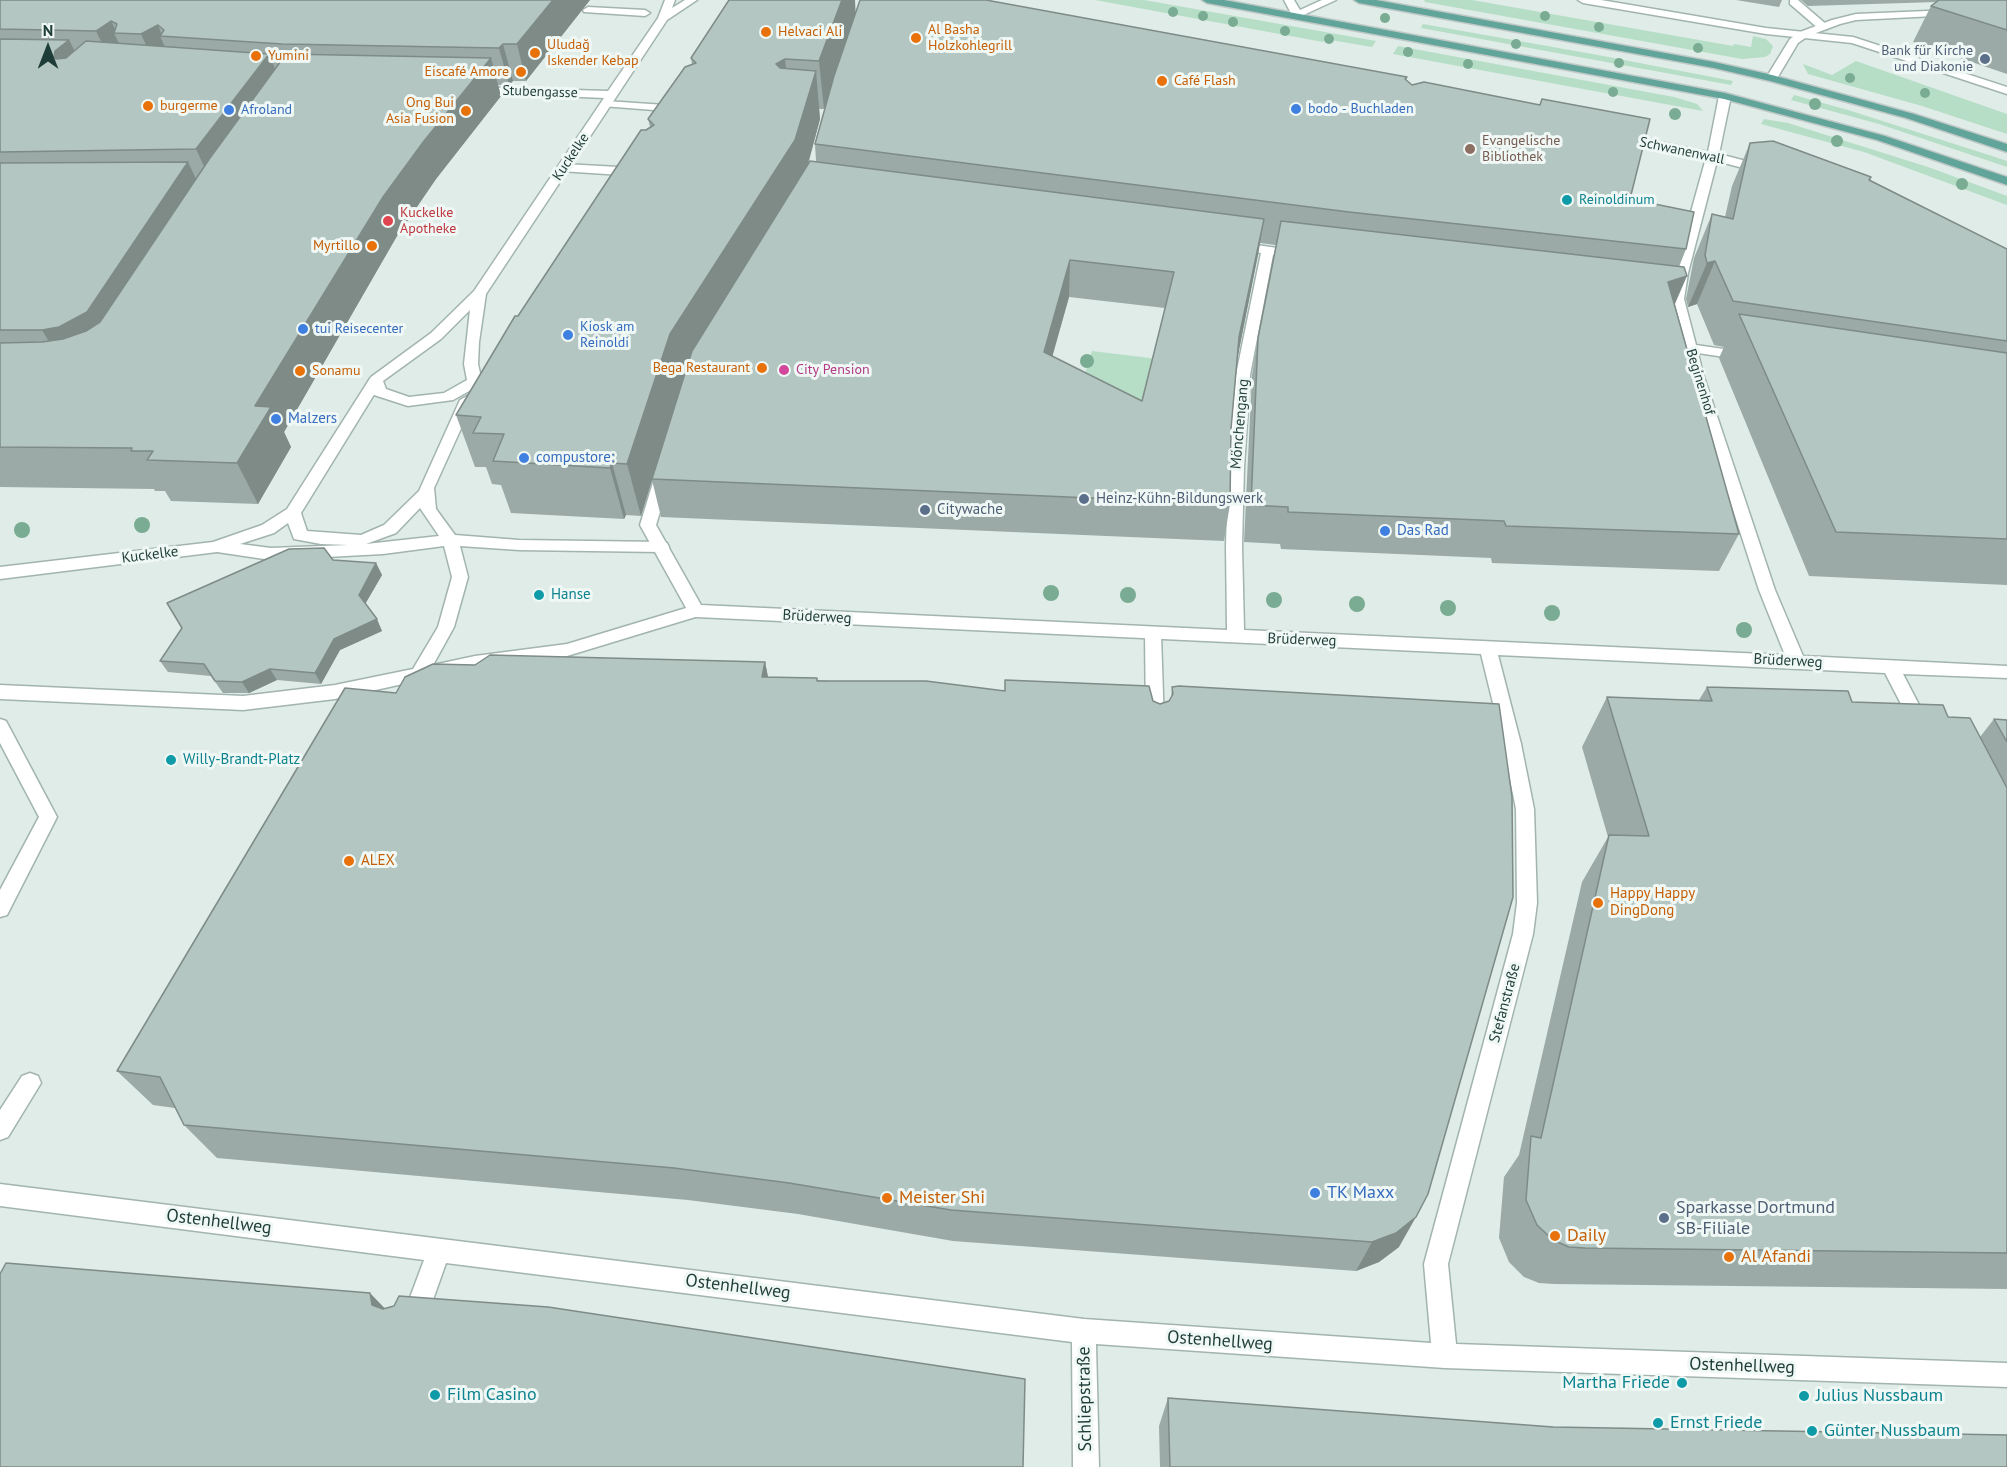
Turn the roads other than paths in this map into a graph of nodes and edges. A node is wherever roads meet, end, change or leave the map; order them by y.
1 (670, 0) edge
2 (692, 0) edge
3 (1207, 0) edge
4 (1289, 0) edge
5 (1331, 0) edge
6 (1359, 0) edge
7 (1583, 0) edge
8 (1946, 1) edge
9 (1794, 2) dead end
10 (588, 10) dead end
11 (645, 13) dead end
12 (1297, 15) junction
13 (663, 18) junction
14 (1823, 27) junction
15 (1804, 34) junction
16 (1772, 78) junction
17 (458, 88) edge
18 (2007, 91) edge
19 (1725, 96) junction
20 (609, 100) junction
21 (696, 110) edge
22 (1616, 137) edge
23 (2007, 148) edge
24 (1712, 156) junction
25 (564, 168) junction
26 (655, 173) edge
27 (1774, 173) edge
28 (2007, 181) edge
29 (1218, 243) edge
30 (1268, 250) junction
31 (1310, 256) edge
32 (479, 294) junction
33 (1689, 348) junction
34 (1754, 357) edge
35 (376, 380) junction
36 (475, 382) junction
37 (666, 466) edge
38 (426, 493) junction
39 (293, 513) junction
40 (450, 540) junction
41 (214, 547) junction
42 (661, 547) junction
43 (0, 573) edge
44 (696, 611) junction
45 (1153, 633) junction
46 (1236, 637) junction
47 (1488, 648) junction
48 (1796, 661) junction
49 (1890, 667) junction
50 (420, 672) junction
51 (2007, 672) edge
52 (0, 692) edge
53 (0, 726) edge
54 (1156, 735) edge
55 (1931, 746) edge
56 (0, 909) edge
57 (30, 1083) dead end
58 (0, 1130) edge
59 (0, 1195) edge
60 (439, 1250) junction
61 (412, 1323) edge
62 (1084, 1331) junction
63 (1445, 1356) junction
64 (2007, 1375) edge
65 (1086, 1467) edge

1 - 13 street, Kuckelke
2 - 13 street, Kuckelke
3 - 12 main road
4 - 12 street
5 - 12 street
6 - 16 main road
7 - 15 street
8 - 14 street
9 - 14 street
10 - 11 street
12 - 19 main road
13 - 20 street, Kuckelke
14 - 15 street
15 - 16 street
15 - 18 street
16 - 23 main road
17 - 20 street, Stubengasse
19 - 24 street, Beginenhof
19 - 28 main road
20 - 21 street, Stubengasse
20 - 25 street, Kuckelke
22 - 24 street, Schwanenwall
24 - 27 street, Schwanenwall
24 - 33 street, Beginenhof
25 - 26 street
25 - 32 street, Kuckelke
29 - 30 street
30 - 31 street
30 - 46 street, Mönchengang
32 - 35 street, Kuckelke
32 - 36 street, Kuckelke
33 - 34 street
33 - 48 street, Beginenhof
35 - 36 street
35 - 39 street, Kuckelke
36 - 38 street
37 - 42 street
38 - 39 street
38 - 40 street
39 - 41 street, Kuckelke
40 - 41 street
40 - 42 street
40 - 50 street
41 - 43 street, Kuckelke
42 - 44 street
44 - 45 street, Brüderweg
44 - 50 street, Brüderweg
45 - 46 street, Brüderweg
45 - 54 street
46 - 47 street, Brüderweg
47 - 48 street, Brüderweg
47 - 63 street, Stefanstraße
48 - 49 street, Brüderweg
49 - 51 street, Brüderweg
49 - 55 street
50 - 52 street, Brüderweg
53 - 56 street
57 - 58 street
59 - 60 street, Ostenhellweg
60 - 61 street
60 - 62 street, Ostenhellweg
62 - 63 street, Ostenhellweg
62 - 65 street, Schliepstraße
63 - 64 street, Ostenhellweg

